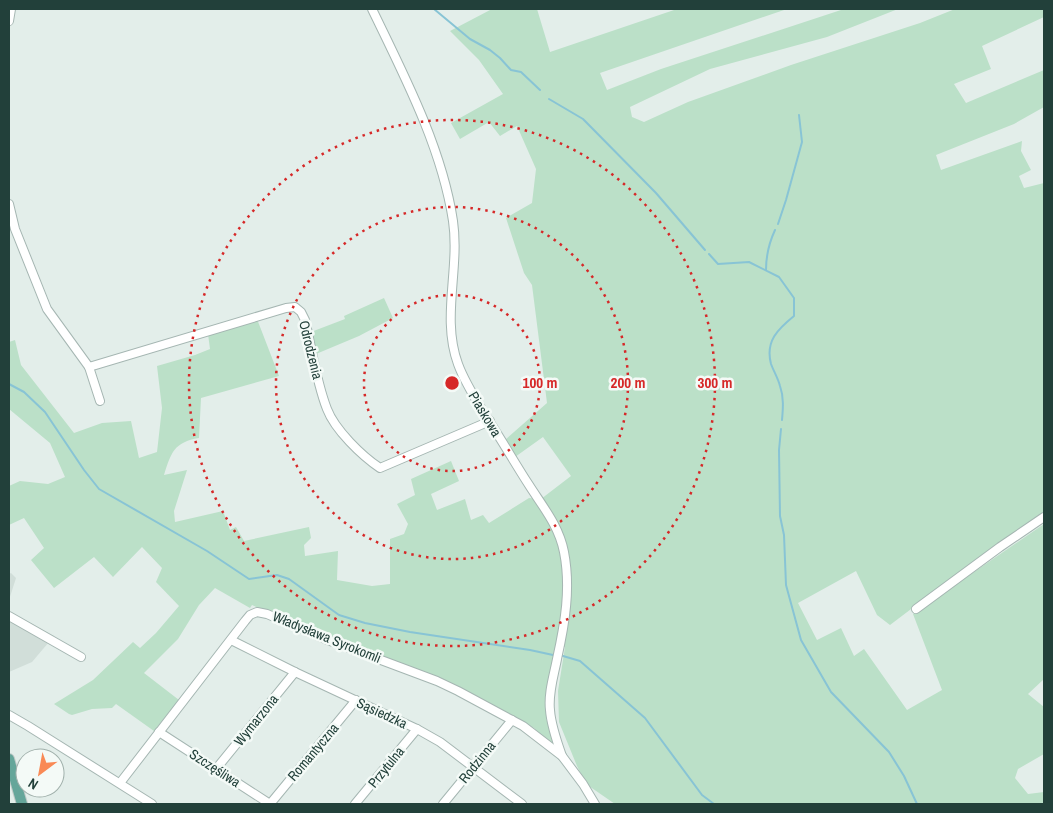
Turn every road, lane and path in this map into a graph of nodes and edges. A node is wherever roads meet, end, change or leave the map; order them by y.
1 (10, 9) edge
2 (372, 9) edge
3 (9, 22) edge
4 (9, 204) edge
5 (89, 367) junction
6 (100, 401) dead end
7 (490, 422) junction
8 (1044, 517) edge
9 (916, 609) dead end
10 (9, 616) edge
11 (231, 640) junction
12 (81, 657) dead end
13 (295, 672) junction
14 (356, 700) junction
15 (9, 715) edge
16 (512, 720) junction
17 (553, 728) joint
18 (417, 729) junction
19 (159, 732) junction
20 (562, 756) junction
21 (9, 759) edge
22 (474, 767) junction
23 (216, 769) junction
24 (120, 783) junction
25 (22, 804) edge
26 (152, 804) edge
27 (270, 804) edge
28 (356, 804) edge
29 (443, 804) edge
30 (522, 804) edge
31 (595, 804) edge

1 - 3 street
2 - 7 street, Piaskowa
4 - 5 street
5 - 6 street
5 - 7 street, Odrodzenia
7 - 17 street, Piaskowa
8 - 9 street
10 - 12 street
11 - 13 street, Sąsiedzka
11 - 16 street, Władysława Syrokomli
11 - 19 street, Władysława Syrokomli
13 - 14 street, Sąsiedzka
13 - 23 street, Wymarzona
14 - 18 street, Sąsiedzka
14 - 27 street, Romantyczna
15 - 24 street
16 - 20 street, Władysława Syrokomli
16 - 22 street, Rodzinna
17 - 20 street, Władysława Syrokomli
18 - 22 street, Sąsiedzka
18 - 28 street, Przytulna
19 - 23 street, Szczęśliwa
19 - 24 street, Władysława Syrokomli
20 - 31 street, Władysława Syrokomli
21 - 25 main road
22 - 29 street, Rodzinna
22 - 30 street, Sąsiedzka
23 - 27 street, Szczęśliwa
24 - 26 street

